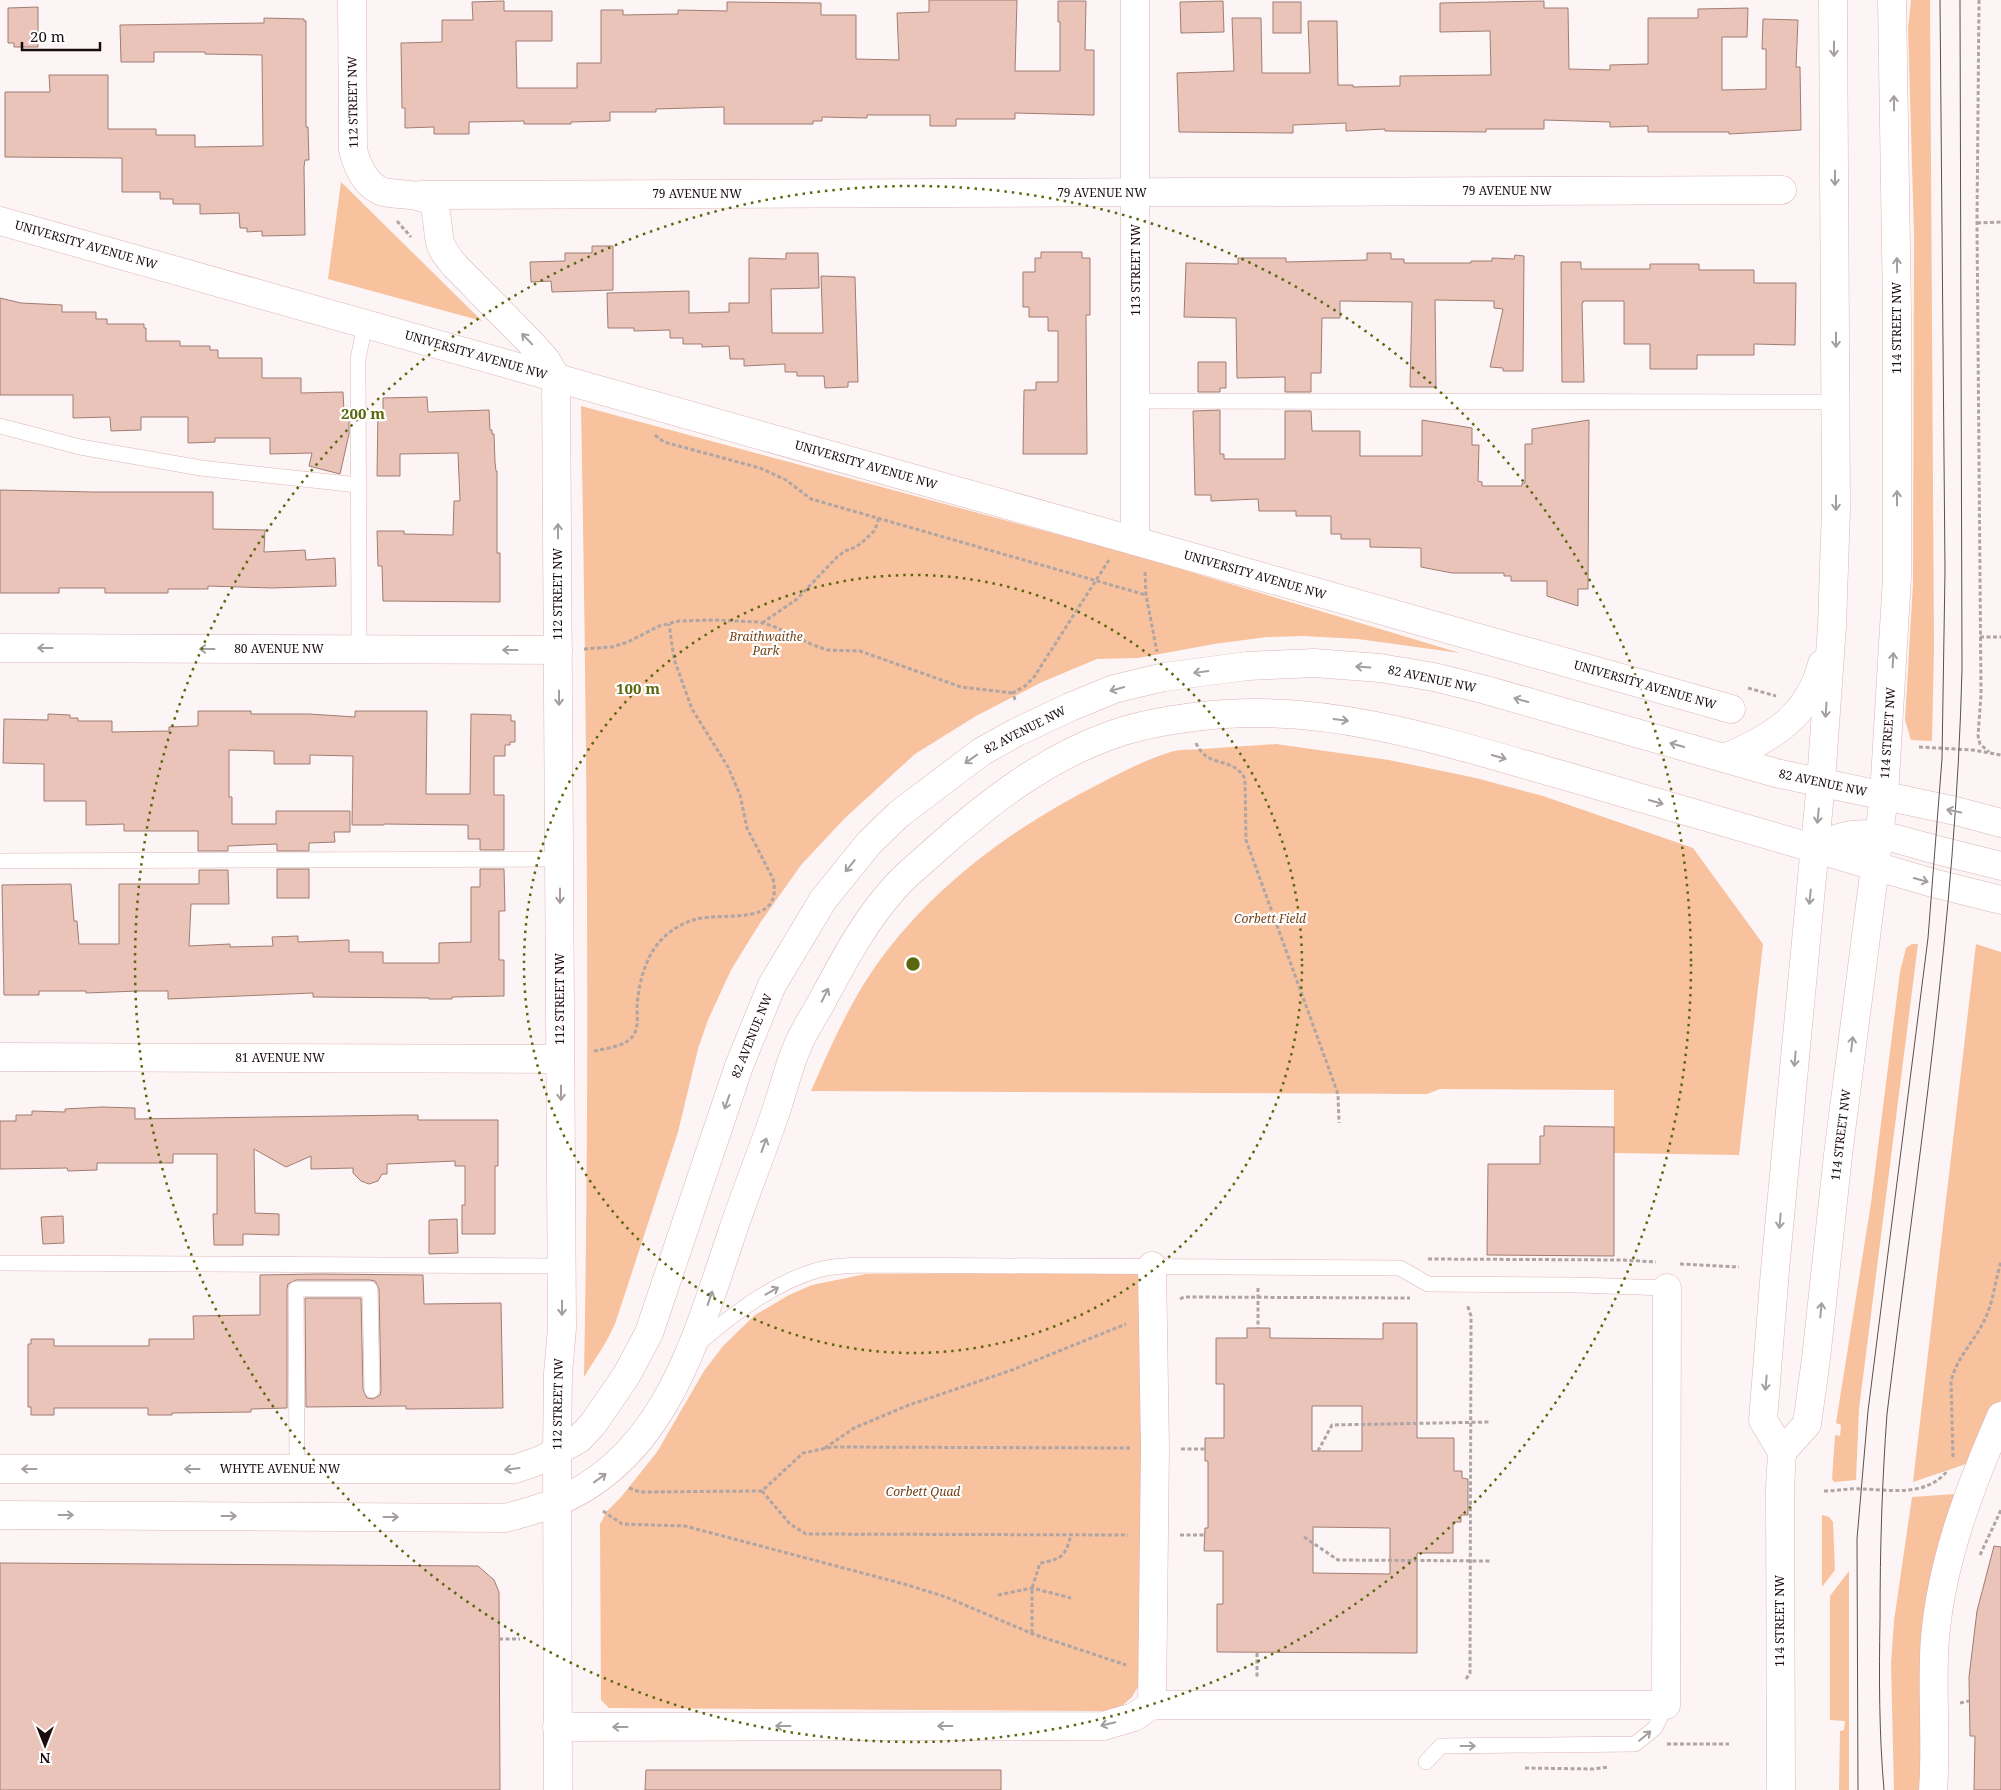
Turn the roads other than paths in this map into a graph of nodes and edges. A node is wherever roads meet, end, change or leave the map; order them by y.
1 (352, 0) edge
2 (1135, 0) edge
3 (1834, 0) edge
4 (1892, 0) edge
5 (1782, 190) dead end
6 (1136, 192) junction
7 (421, 195) junction
8 (0, 221) edge
9 (365, 324) junction
10 (556, 377) junction
11 (1136, 401) junction
12 (1836, 402) junction
13 (0, 426) edge
14 (358, 485) junction
15 (1124, 547) junction
16 (1832, 626) junction
17 (0, 648) edge
18 (359, 649) junction
19 (558, 650) junction
20 (1731, 709) road end
21 (1724, 758) junction
22 (1821, 782) junction
23 (1884, 796) junction
24 (2001, 823) edge
25 (1879, 834) junction
26 (1814, 849) junction
27 (560, 859) junction
28 (0, 861) edge
29 (1875, 866) junction
30 (2001, 866) edge
31 (2001, 900) edge
32 (0, 1057) edge
33 (560, 1059) junction
34 (0, 1263) edge
35 (562, 1266) junction
36 (1152, 1266) junction
37 (1672, 1276) joint
38 (691, 1350) junction
39 (372, 1390) dead end
40 (2001, 1416) edge
41 (557, 1452) junction
42 (1782, 1452) junction
43 (0, 1470) edge
44 (297, 1470) junction
45 (557, 1502) junction
46 (0, 1515) edge
47 (1152, 1705) junction
48 (1666, 1705) junction
49 (557, 1727) junction
50 (1426, 1762) dead end
51 (1933, 1789) edge
52 (558, 1790) edge
53 (1781, 1790) edge

1 - 7 main road, 112 STREET NW
2 - 6 main road, 113 STREET NW
3 -> 12 main road
23 -> 4 main road, 114 STREET NW
5 - 6 main road, 79 AVENUE NW
6 - 7 main road, 79 AVENUE NW
6 - 11 main road, 113 STREET NW
10 -> 7 main road
8 - 9 main road, UNIVERSITY AVENUE NW
9 - 10 main road, UNIVERSITY AVENUE NW
9 - 14 lane
10 - 15 main road, UNIVERSITY AVENUE NW
19 -> 10 main road, 112 STREET NW
11 - 12 lane
11 - 15 main road, 113 STREET NW
12 -> 16 main road
13 - 14 lane
14 - 18 lane
15 - 20 main road, UNIVERSITY AVENUE NW
16 - 21 main road
16 -> 22 main road
18 -> 17 main road, 80 AVENUE NW
19 -> 18 main road, 80 AVENUE NW
19 -> 27 main road, 112 STREET NW
21 - 22 main road, 82 AVENUE NW
21 -> 41 main road, 82 AVENUE NW
22 - 23 main road, 82 AVENUE NW
22 -> 26 main road
24 -> 23 main road
23 - 25 main road, 114 STREET NW
25 - 26 main road
25 - 29 main road, 114 STREET NW
25 - 30 main road
26 - 29 main road
38 -> 26 main road
26 -> 42 main road
27 - 28 lane
27 -> 33 main road, 112 STREET NW
29 -> 31 main road
42 -> 29 main road, 114 STREET NW
32 - 33 main road, 81 AVENUE NW
33 -> 35 main road, 112 STREET NW
34 - 35 lane
35 -> 41 main road, 112 STREET NW
36 - 37 lane
38 -> 36 lane
36 - 47 main road
37 - 48 main road
45 -> 38 main road
39 - 44 lane
40 - 51 main road
41 -> 44 main road, WHYTE AVENUE NW
41 - 45 main road, 112 STREET NW
42 - 53 main road, 114 STREET NW
44 -> 43 main road, WHYTE AVENUE NW
46 -> 45 main road
45 - 49 main road, 112 STREET NW
47 - 48 main road
47 -> 49 main road
50 -> 48 lane
49 - 52 main road, 112 STREET NW

